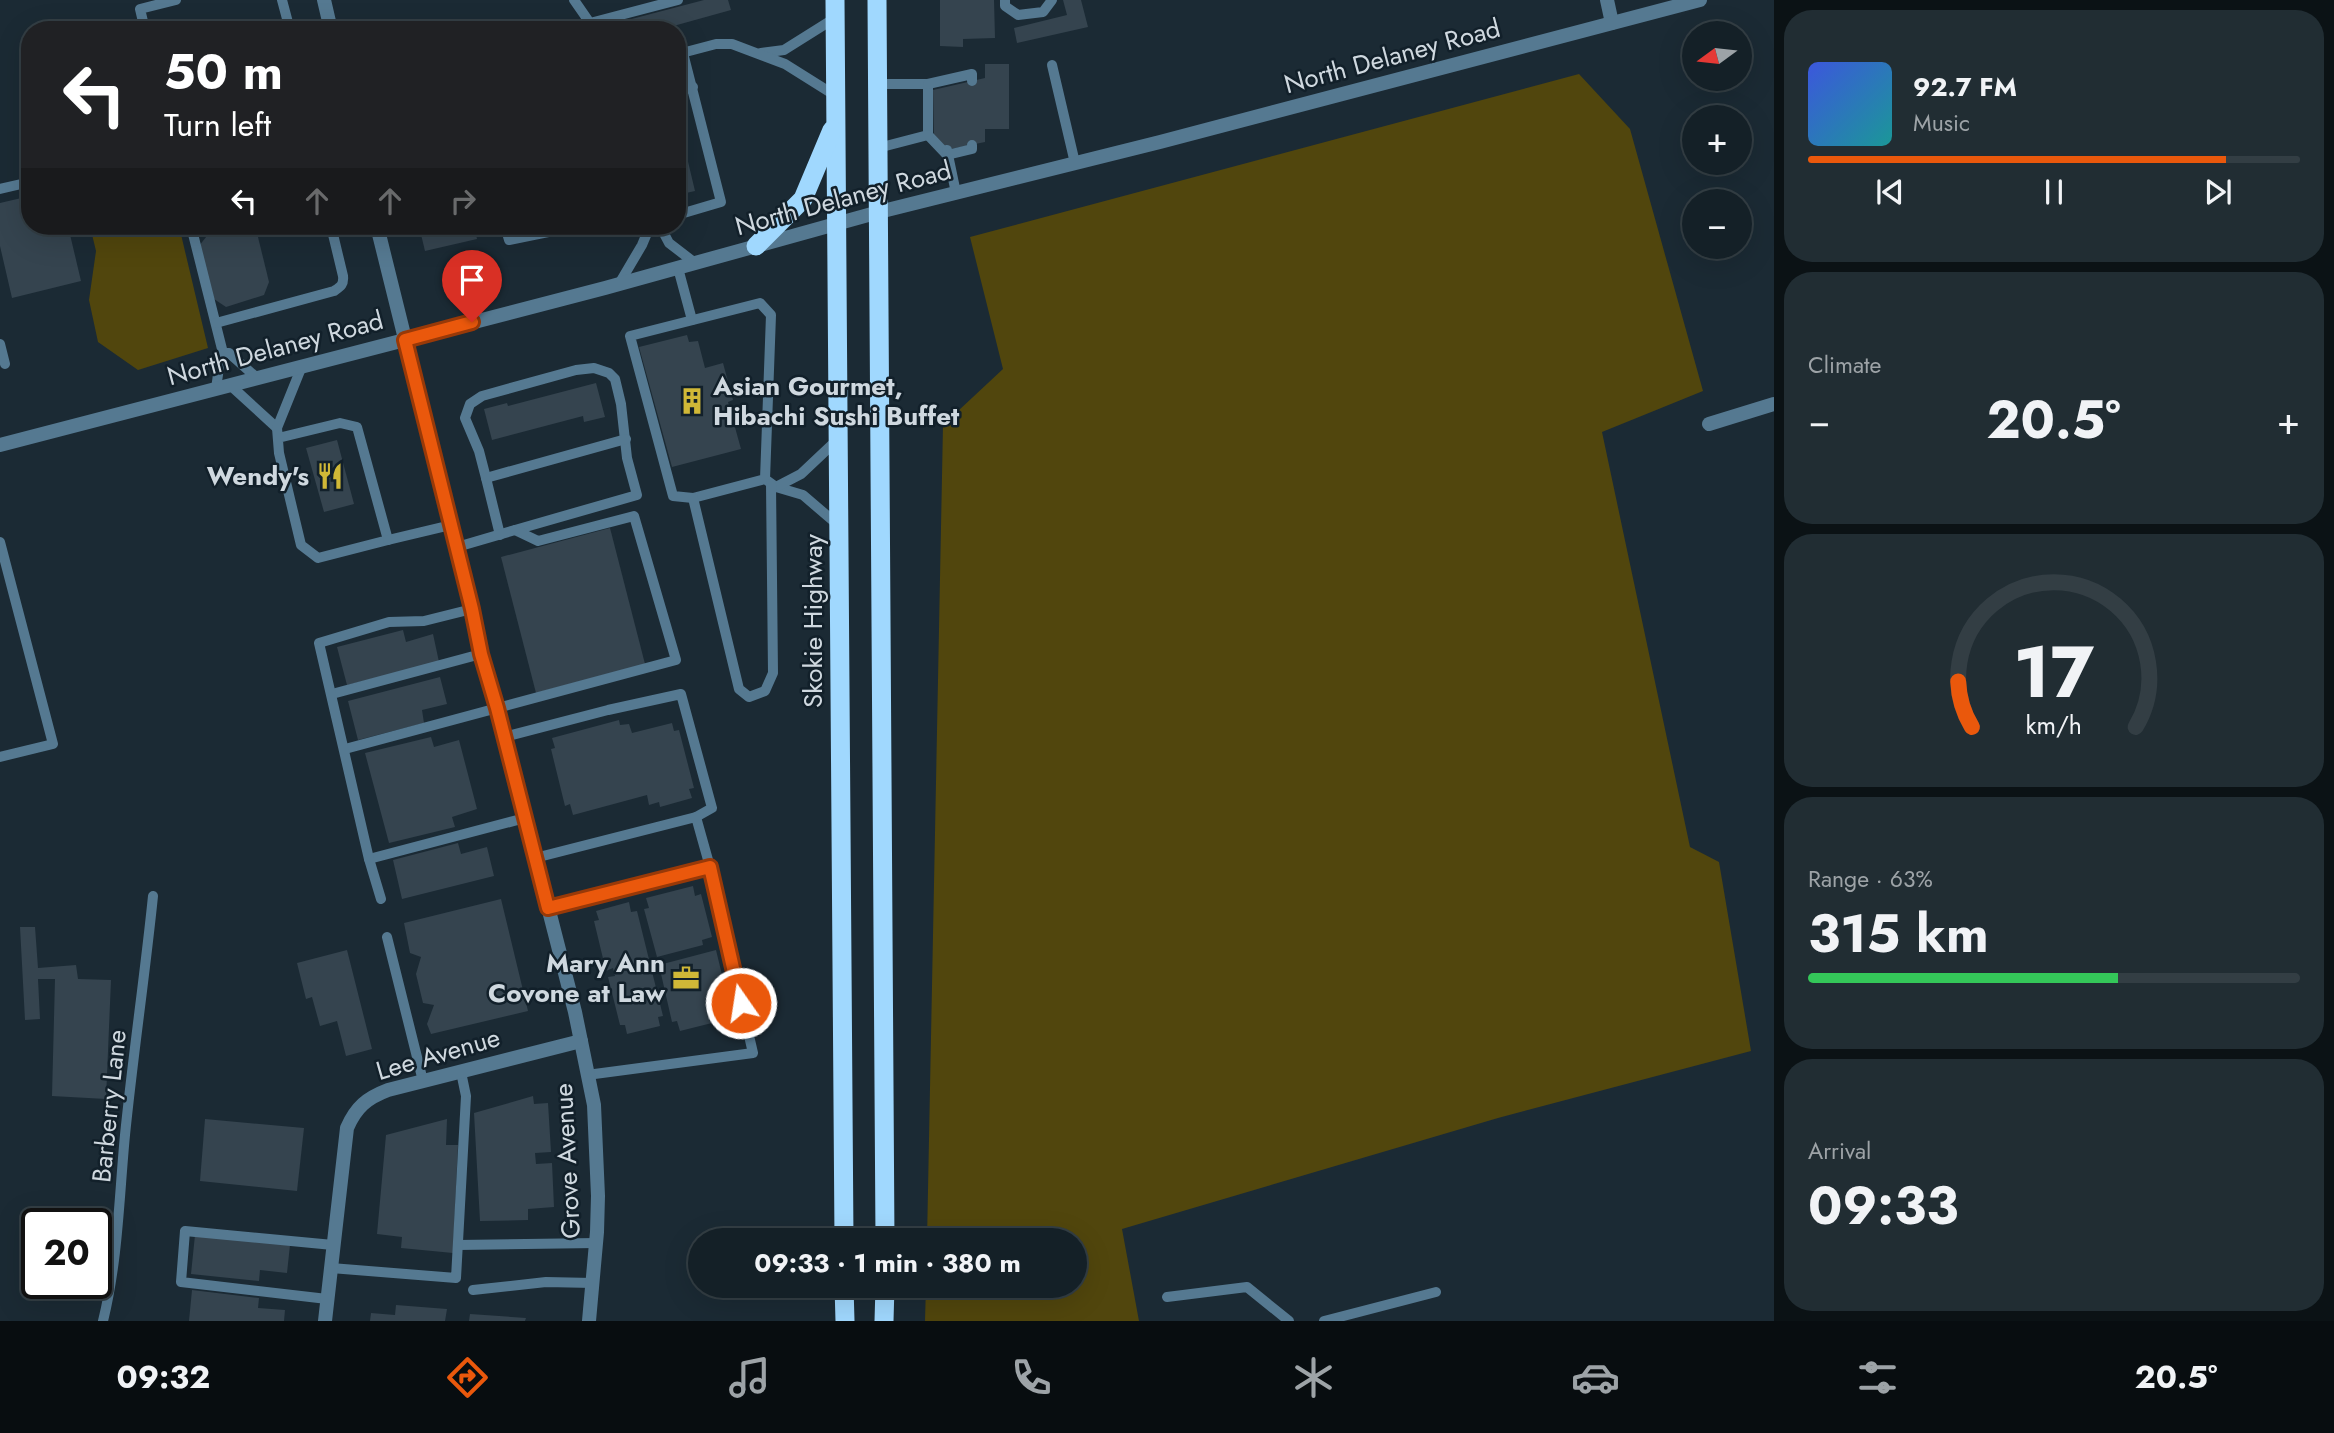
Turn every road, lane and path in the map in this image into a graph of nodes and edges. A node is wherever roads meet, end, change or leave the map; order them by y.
1 (176, 0) edge
2 (282, 0) edge
3 (324, 0) edge
4 (574, 0) edge
5 (678, 0) edge
6 (877, 0) edge
7 (1005, 0) edge
8 (1052, 0) edge
9 (1607, 0) edge
10 (1700, 0) edge
11 (161, 2) edge
12 (836, 9) edge
13 (143, 21) edge
14 (287, 21) edge
15 (329, 21) edge
16 (589, 21) edge
17 (598, 21) edge
18 (1612, 23) junction
19 (686, 52) edge
20 (757, 53) junction
21 (1052, 65) dead end
22 (686, 70) edge
23 (972, 81) dead end
24 (878, 84) junction
25 (928, 84) junction
26 (692, 88) junction
27 (686, 90) edge
28 (836, 96) junction
29 (836, 120) junction
30 (928, 135) junction
31 (972, 145) dead end
32 (878, 148) junction
33 (947, 152) junction
34 (1075, 163) junction
35 (21, 184) edge
36 (0, 189) edge
37 (956, 193) junction
38 (686, 212) edge
39 (879, 212) junction
40 (836, 224) junction
41 (193, 235) edge
42 (333, 235) edge
43 (379, 235) edge
44 (508, 235) edge
45 (534, 235) edge
46 (646, 235) edge
47 (665, 235) edge
48 (756, 246) junction
49 (695, 263) junction
50 (678, 268) junction
51 (619, 284) junction
52 (692, 320) junction
53 (216, 323) junction
54 (405, 340) junction
55 (0, 344) edge
56 (223, 353) junction
57 (5, 365) dead end
58 (302, 366) junction
59 (257, 378) junction
60 (223, 387) junction
61 (1774, 404) edge
62 (1709, 424) dead end
63 (278, 433) junction
64 (626, 439) junction
65 (838, 439) junction
66 (0, 445) edge
67 (486, 478) junction
68 (771, 483) junction
69 (694, 498) junction
70 (451, 525) junction
71 (839, 526) junction
72 (515, 530) junction
73 (500, 535) junction
74 (388, 540) junction
75 (0, 542) edge
76 (457, 547) junction
77 (472, 609) junction
78 (481, 654) junction
79 (332, 694) junction
80 (497, 708) junction
81 (504, 737) junction
82 (345, 749) junction
83 (0, 757) edge
84 (696, 817) junction
85 (525, 818) junction
86 (535, 858) junction
87 (369, 859) junction
88 (710, 867) junction
89 (153, 895) dead end
90 (381, 899) dead end
91 (548, 908) junction
92 (387, 937) dead end
93 (581, 1041) junction
94 (461, 1072) junction
95 (587, 1075) junction
96 (423, 1081) junction
97 (844, 1228) edge
98 (885, 1228) edge
99 (596, 1243) junction
100 (333, 1245) junction
101 (458, 1245) junction
102 (331, 1268) junction
103 (593, 1283) junction
104 (473, 1290) dead end
105 (1436, 1292) dead end
106 (1167, 1297) dead end
107 (844, 1298) edge
108 (885, 1298) edge
109 (327, 1299) junction
110 (103, 1321) edge
111 (325, 1321) edge
112 (589, 1321) edge
113 (845, 1321) edge
114 (884, 1321) edge
115 (1289, 1321) edge
116 (1324, 1321) edge

1 - 11 lane
2 - 14 lane
3 - 15 street
4 - 16 lane
5 - 17 lane
6 - 24 highway
7 - 8 lane
9 - 18 street
10 - 18 street, North Delaney Road
11 - 13 lane
12 - 20 lane
12 - 28 highway, Skokie Highway
18 - 34 street, North Delaney Road
19 - 20 lane
20 - 28 lane
21 - 34 lane
22 - 26 lane
23 - 25 lane
24 - 25 lane
24 - 32 highway
25 - 30 lane
26 - 27 lane
26 - 38 lane
28 - 29 highway, Skokie Highway
29 - 40 highway, Skokie Highway
29 - 48 highway
30 - 32 lane
30 - 33 lane
31 - 33 lane
32 - 39 highway
33 - 37 lane
34 - 37 street, North Delaney Road
35 - 36 lane
37 - 39 street, North Delaney Road
39 - 40 street, North Delaney Road
39 - 98 highway
40 - 48 street, North Delaney Road
40 - 65 highway, Skokie Highway
41 - 53 lane
42 - 53 lane
43 - 54 street, Grove Avenue
44 - 45 lane
46 - 51 lane
47 - 49 lane
48 - 49 street, North Delaney Road
49 - 50 street, North Delaney Road
50 - 51 street, North Delaney Road
50 - 52 lane
51 - 54 street, North Delaney Road
52 - 68 lane
52 - 69 lane
53 - 56 lane
54 - 58 street, North Delaney Road
54 - 70 street, Grove Avenue
55 - 57 lane
56 - 59 lane
56 - 60 lane
58 - 59 street, North Delaney Road
58 - 63 lane
59 - 60 street, North Delaney Road
60 - 63 lane
60 - 66 street, North Delaney Road
61 - 62 street
63 - 74 lane
63 - 74 lane
64 - 67 lane
64 - 67 lane
64 - 72 lane
65 - 68 lane
65 - 71 highway, Skokie Highway
67 - 73 lane
68 - 69 lane
68 - 69 lane
68 - 71 lane
70 - 74 lane
70 - 76 street, Grove Avenue
71 - 97 highway, Skokie Highway
72 - 73 lane
72 - 80 lane
73 - 76 lane
75 - 83 lane
76 - 77 street, Grove Avenue
77 - 78 street, Grove Avenue
77 - 79 lane
78 - 79 lane
78 - 80 street, Grove Avenue
79 - 82 lane
80 - 81 street, Grove Avenue
80 - 82 lane
81 - 84 lane
81 - 85 street, Grove Avenue
82 - 87 lane
84 - 86 lane
84 - 88 lane
85 - 86 street, Grove Avenue
85 - 87 lane
86 - 91 street, Grove Avenue
87 - 90 lane
88 - 91 lane
88 - 95 lane
89 - 110 lane, Barberry Lane
91 - 93 street, Grove Avenue
92 - 96 lane
93 - 94 street, Lee Avenue
93 - 95 street, Grove Avenue
94 - 96 street, Lee Avenue
94 - 101 lane
95 - 99 street, Grove Avenue
96 - 100 street, Lee Avenue
99 - 101 lane
99 - 103 street, Grove Avenue
100 - 102 street, Lee Avenue
100 - 109 lane
101 - 102 lane
102 - 109 street, Lee Avenue
103 - 104 lane
103 - 112 street, Grove Avenue
105 - 116 lane
106 - 115 lane
107 - 113 highway
108 - 114 highway
109 - 111 street, Lee Avenue

